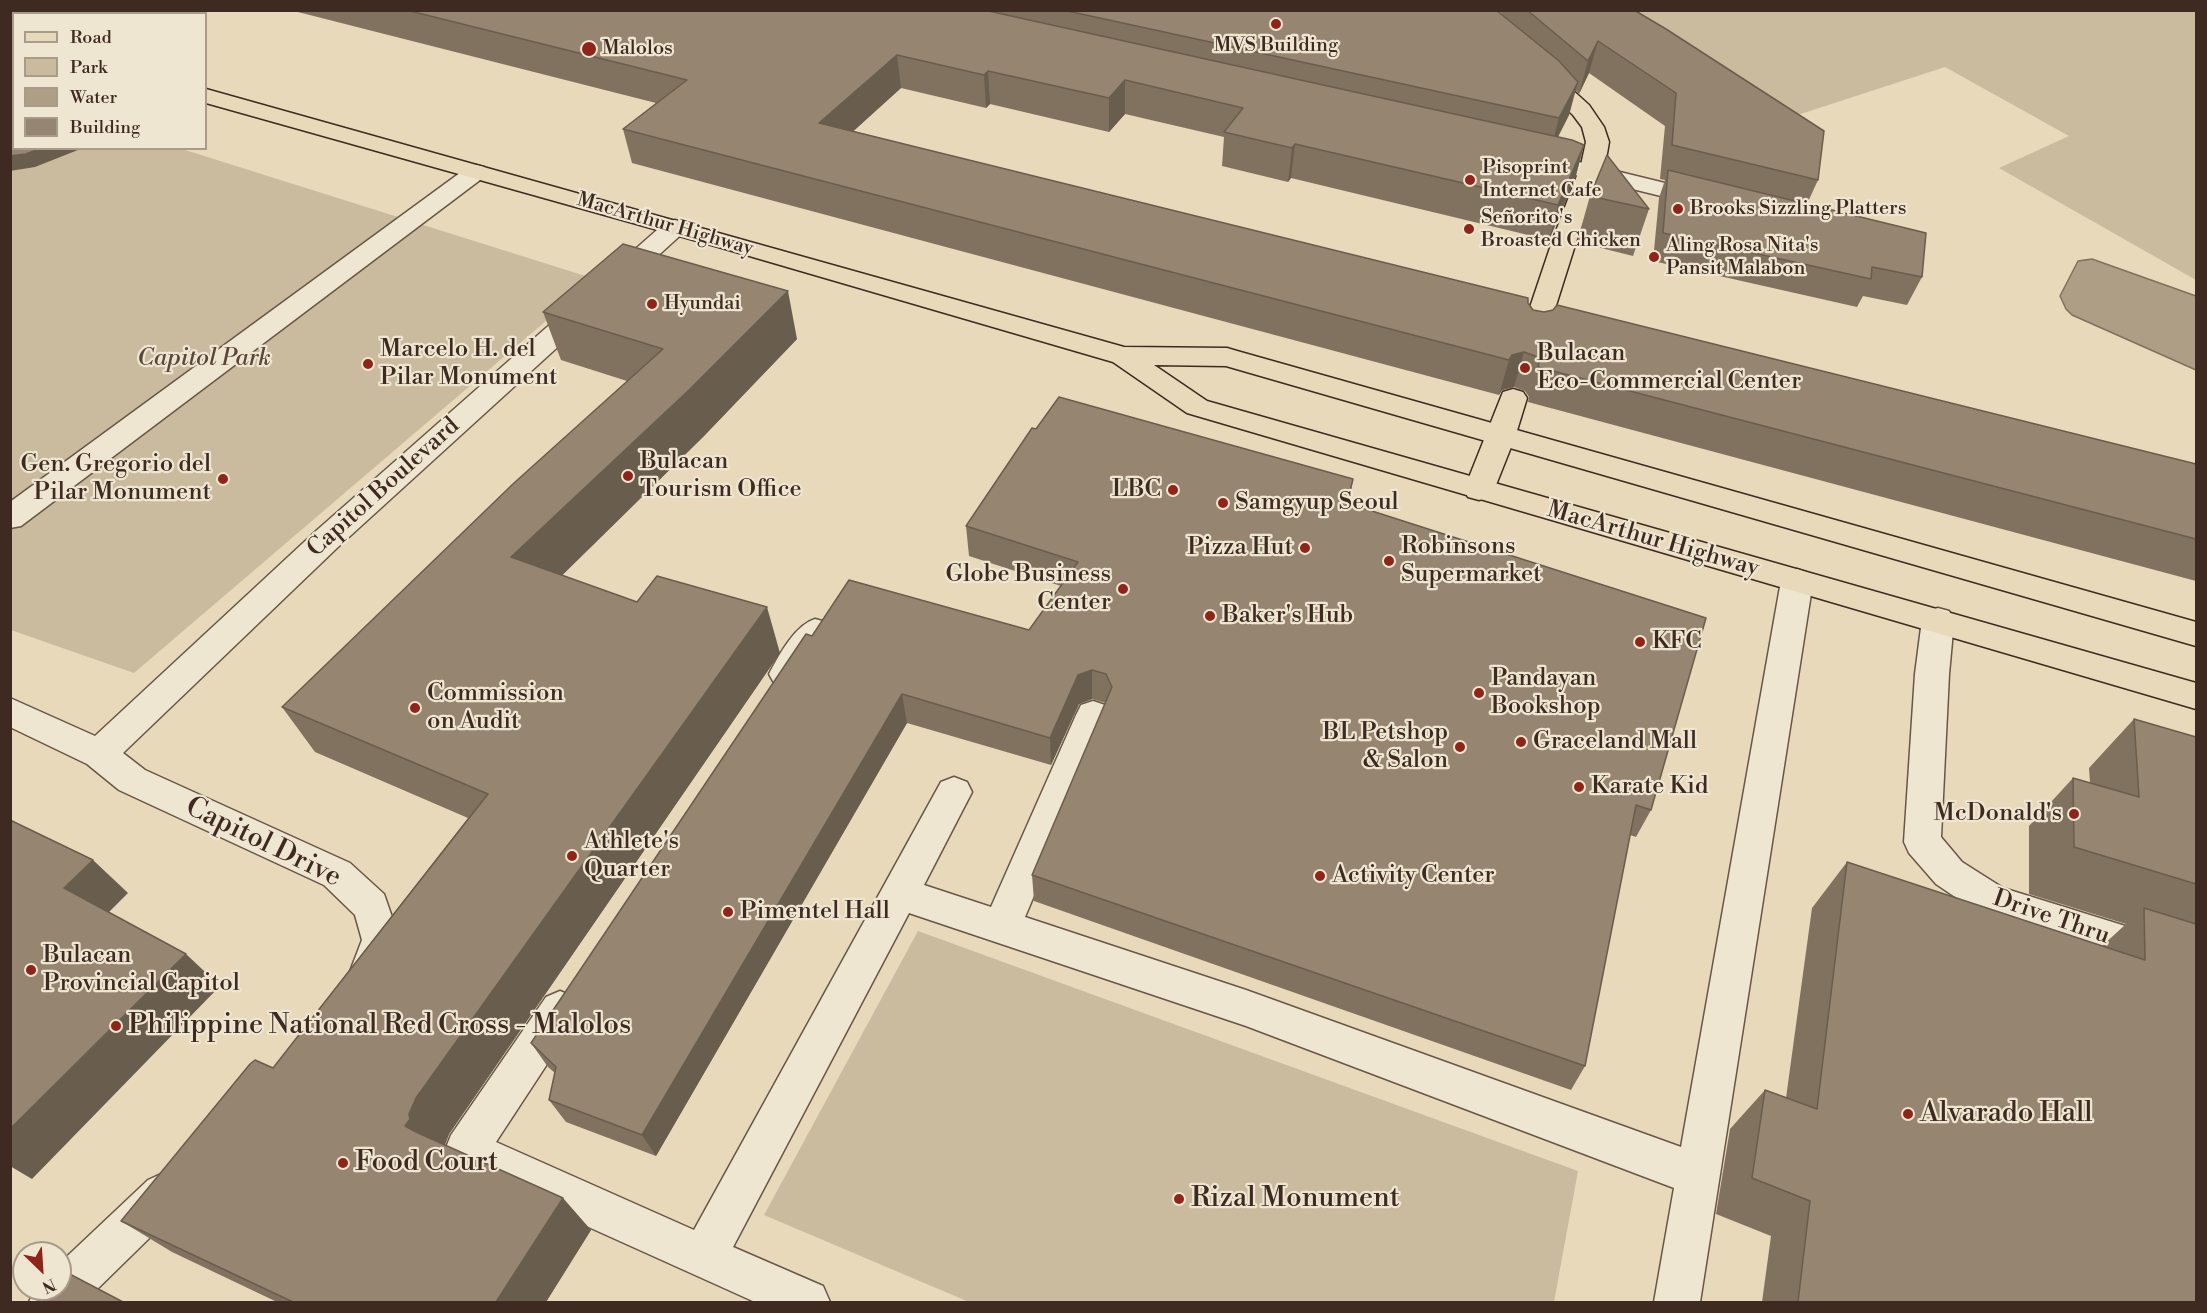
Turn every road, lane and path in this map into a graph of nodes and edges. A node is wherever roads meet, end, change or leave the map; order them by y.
1 (1526, 61) edge
2 (207, 96) edge
3 (1513, 153) edge
4 (1591, 171) junction
5 (476, 172) junction
6 (1728, 205) edge
7 (675, 227) junction
8 (1533, 337) edge
9 (1123, 356) junction
10 (1512, 398) dead end
11 (1501, 437) junction
12 (1479, 490) junction
13 (10, 518) edge
14 (1797, 581) junction
15 (1938, 620) junction
16 (815, 631) edge
17 (2196, 634) edge
18 (2196, 696) edge
19 (769, 699) edge
20 (10, 711) edge
21 (1093, 715) dead end
22 (99, 754) junction
23 (954, 792) dead end
24 (899, 893) junction
25 (1001, 928) junction
26 (2196, 966) edge
27 (578, 983) edge
28 (345, 1008) edge
29 (189, 1170) edge
30 (1698, 1175) junction
31 (704, 1257) junction
32 (52, 1302) edge
33 (807, 1302) edge
34 (1677, 1302) edge

1 - 4 main road
2 - 5 main road, MacArthur Highway
3 - 4 street
4 - 6 street
4 - 8 main road
5 - 7 main road, MacArthur Highway
5 - 13 street
7 - 9 main road, MacArthur Highway
7 - 22 street, Capitol Boulevard
9 - 11 main road, MacArthur Highway
9 - 12 main road, MacArthur Highway
10 - 11 main road
11 - 12 main road
11 - 17 main road, MacArthur Highway
12 - 14 main road, MacArthur Highway
14 - 15 main road, MacArthur Highway
14 - 30 street
15 - 18 main road, MacArthur Highway
15 - 26 street, Drive Thru
16 - 19 street
20 - 22 street, Capitol Drive
21 - 25 street
22 - 28 street, Capitol Drive
23 - 24 street
24 - 25 street
24 - 31 street
25 - 30 street
27 - 31 street
29 - 32 street
30 - 34 street
31 - 33 street

